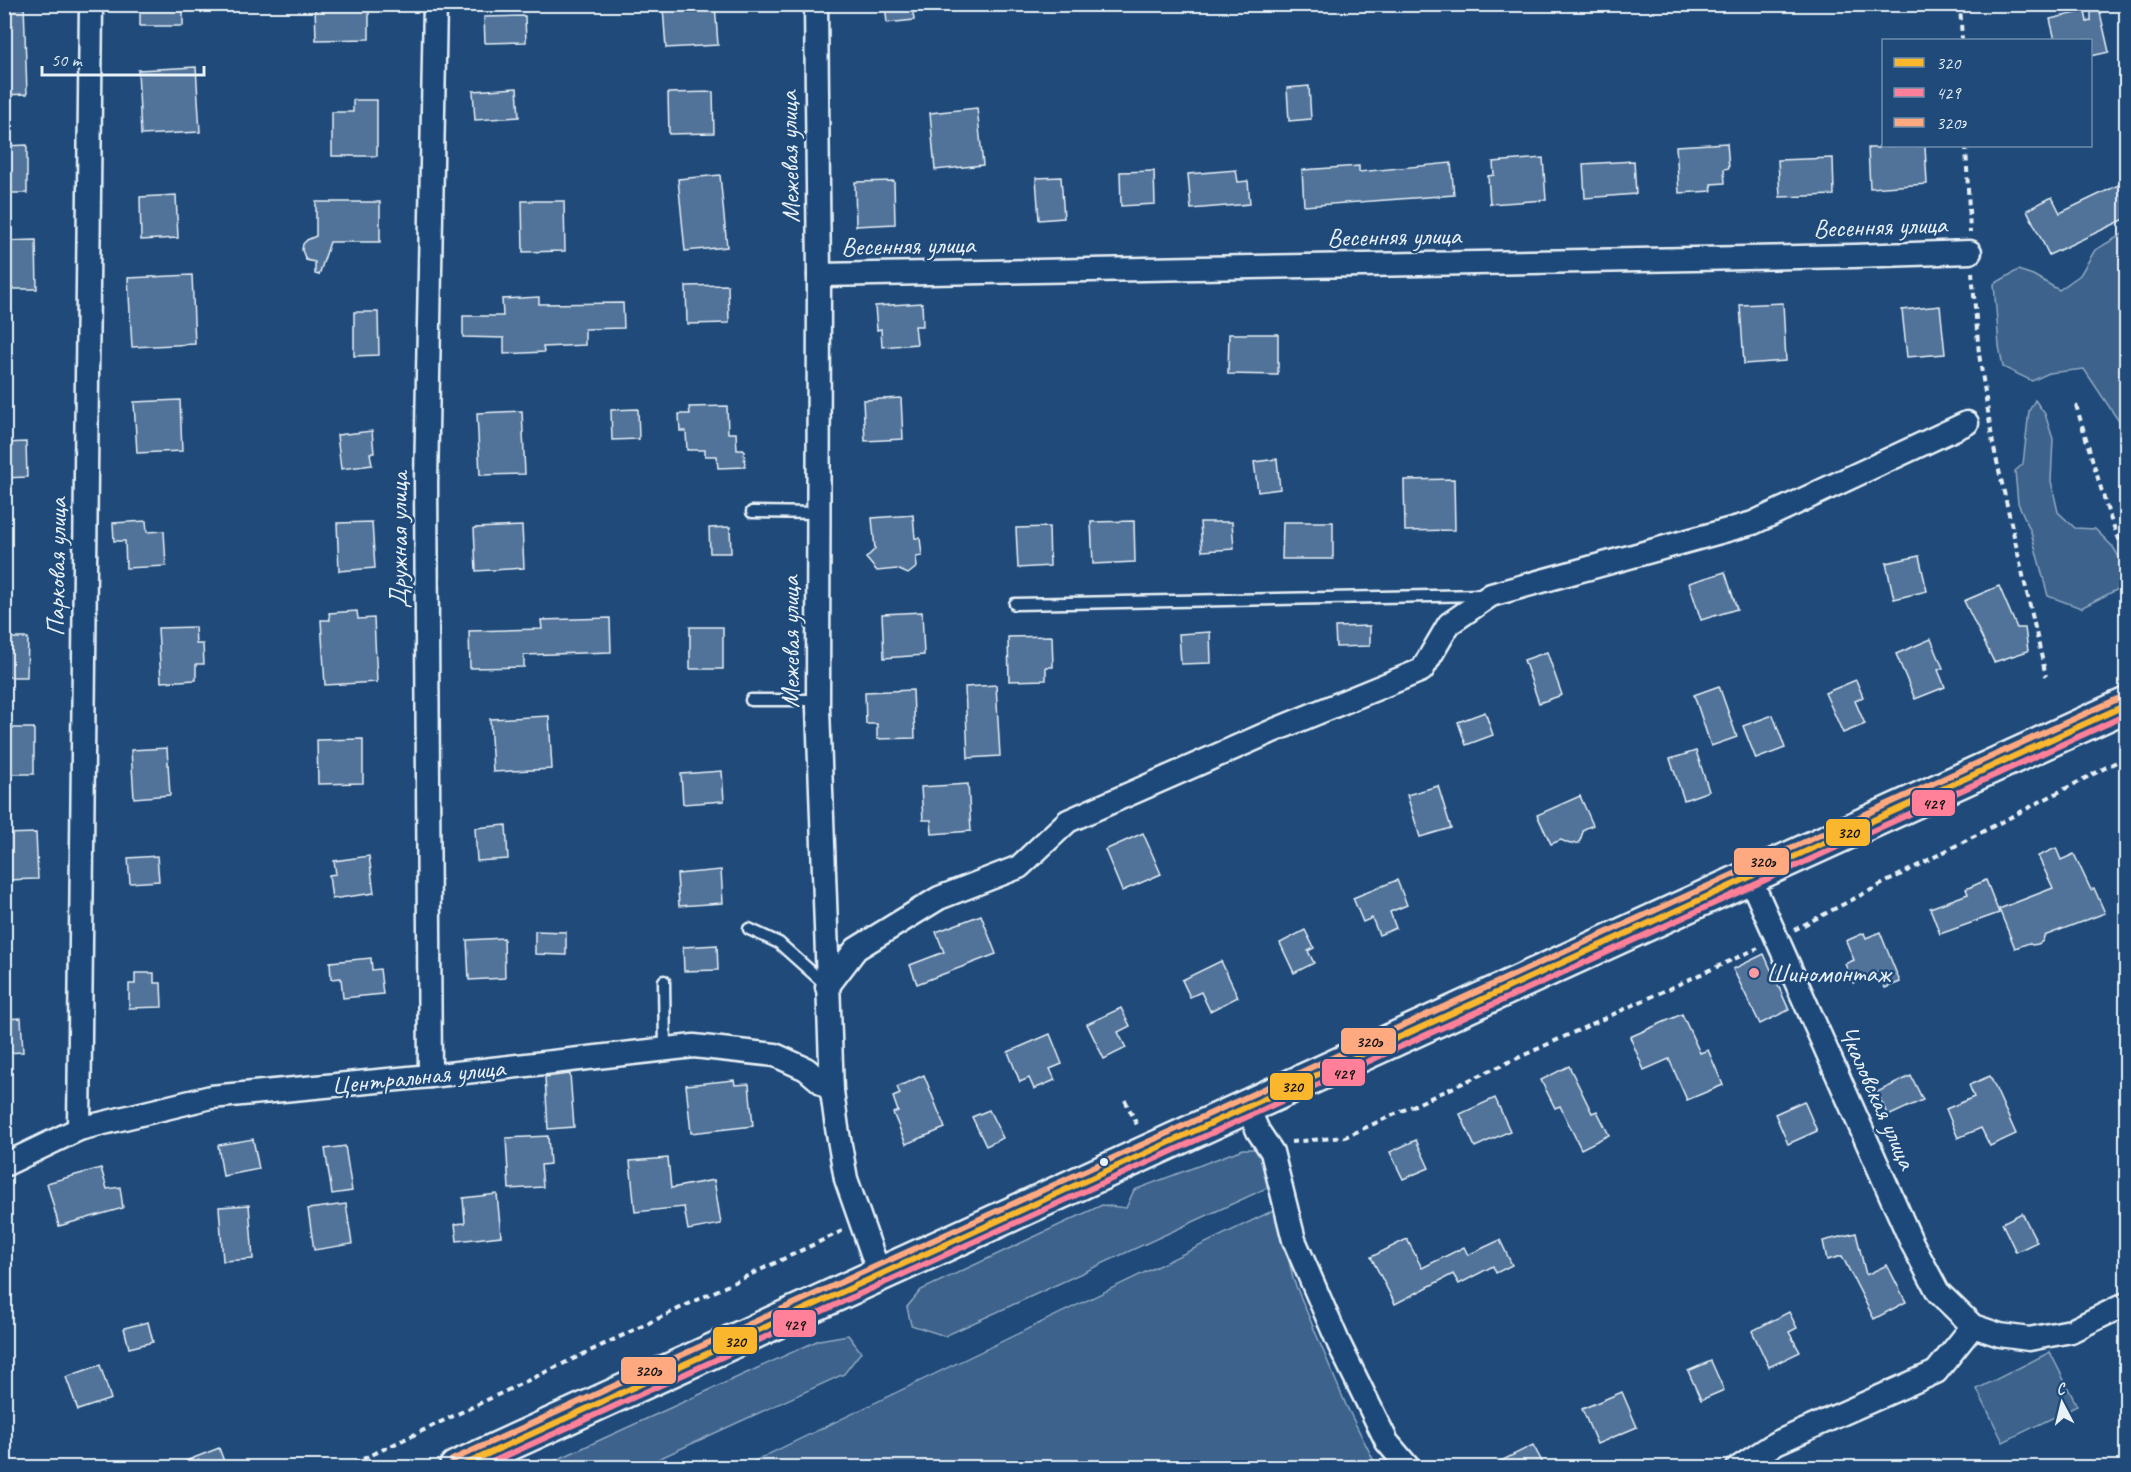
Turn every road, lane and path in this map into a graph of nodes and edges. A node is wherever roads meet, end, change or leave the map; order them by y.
1 (91, 4) edge
2 (435, 4) edge
3 (816, 4) edge
4 (1960, 4) edge
5 (1962, 39) edge
6 (1966, 147) edge
7 (1971, 252) junction
8 (819, 275) junction
9 (2076, 405) dead end
10 (1967, 423) dead end
11 (752, 512) dead end
12 (818, 513) junction
13 (2127, 556) edge
14 (1491, 595) junction
15 (1015, 604) dead end
16 (2046, 676) dead end
17 (751, 700) dead end
18 (818, 700) junction
19 (2127, 705) edge
20 (2127, 757) edge
21 (1750, 878) junction
22 (749, 929) dead end
23 (1776, 939) junction
24 (664, 981) dead end
25 (827, 987) junction
26 (665, 1050) junction
27 (430, 1076) junction
28 (832, 1091) junction
29 (1125, 1100) dead end
30 (1252, 1118) junction
31 (1137, 1125) dead end
32 (78, 1130) junction
33 (4, 1165) edge
34 (860, 1222) junction
35 (879, 1273) junction
36 (2127, 1304) edge
37 (1973, 1326) junction
38 (344, 1467) edge
39 (456, 1467) edge
40 (1409, 1467) edge
41 (1738, 1467) edge

1 - 32 street, Парковая улица
2 - 27 street, Дружная улица
3 - 8 street, Межевая улица
4 - 5 path
6 - 7 path
7 - 8 street, Весенняя улица
7 - 16 path
8 - 12 street, Межевая улица
9 - 13 path
10 - 14 street
11 - 12 lane
12 - 18 street, Межевая улица
14 - 15 lane
14 - 25 street
17 - 18 lane
18 - 25 street, Межевая улица
19 - 21 main road
20 - 23 path
21 - 23 street, Чкаловская улица
21 - 30 main road
22 - 25 lane
23 - 30 path
23 - 37 street, Чкаловская улица
24 - 26 lane
25 - 28 street, Межевая улица
26 - 27 street, Центральная улица
26 - 28 street, Центральная улица
27 - 32 street, Центральная улица
28 - 34 street, Межевая улица
29 - 31 path
30 - 35 main road
30 - 40 street
32 - 33 street, Центральная улица
34 - 35 street, Межевая улица
34 - 38 path
35 - 39 main road
36 - 37 street, Чкаловская улица
37 - 41 street

